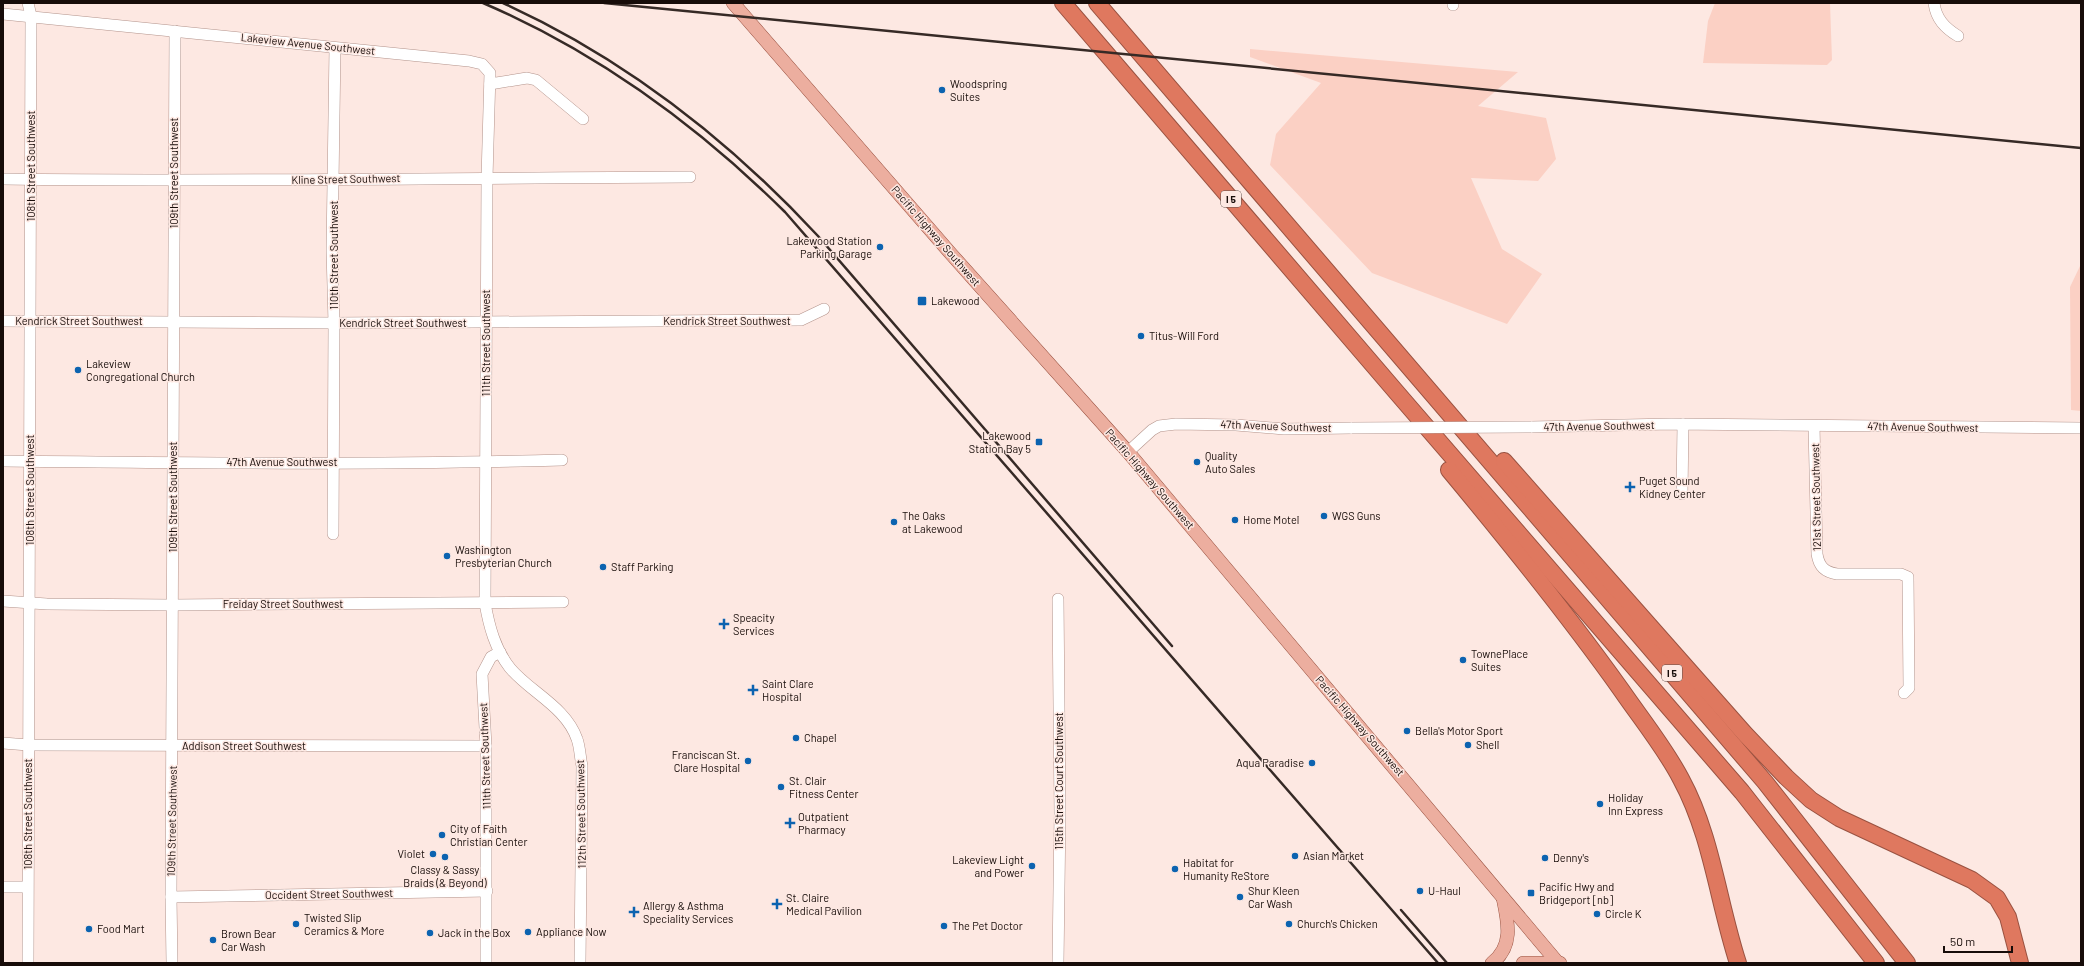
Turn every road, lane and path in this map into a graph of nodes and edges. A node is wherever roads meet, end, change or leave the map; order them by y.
1 (28, 3) edge
2 (34, 3) edge
3 (733, 3) edge
4 (1064, 3) edge
5 (1097, 3) edge
6 (1934, 3) edge
7 (3, 14) edge
8 (31, 16) junction
9 (175, 30) junction
10 (1958, 36) dead end
11 (334, 48) junction
12 (490, 84) junction
13 (583, 119) dead end
14 (690, 177) dead end
15 (487, 178) junction
16 (3, 179) edge
17 (174, 179) junction
18 (31, 180) junction
19 (334, 180) junction
20 (824, 309) dead end
21 (3, 321) edge
22 (30, 321) junction
23 (174, 322) junction
24 (486, 322) junction
25 (334, 323) junction
26 (1429, 390) junction
27 (1398, 394) junction
28 (1683, 424) junction
29 (1814, 426) junction
30 (2081, 428) edge
31 (1128, 452) junction
32 (562, 460) dead end
33 (3, 461) edge
34 (30, 462) junction
35 (334, 462) junction
36 (485, 462) junction
37 (173, 463) junction
38 (1682, 494) dead end
39 (334, 534) dead end
40 (1058, 599) dead end
41 (3, 601) edge
42 (563, 602) dead end
43 (29, 603) junction
44 (485, 603) junction
45 (172, 605) junction
46 (500, 652) junction
47 (1904, 693) dead end
48 (3, 743) edge
49 (28, 746) junction
50 (172, 746) junction
51 (486, 746) junction
52 (3, 887) edge
53 (27, 887) junction
54 (487, 891) junction
55 (171, 897) junction
56 (1504, 898) junction
57 (28, 963) edge
58 (172, 963) edge
59 (486, 963) edge
60 (580, 963) edge
61 (1058, 963) edge
62 (1492, 963) edge
63 (1523, 963) edge
64 (1559, 963) edge
65 (1738, 963) edge
66 (1876, 963) edge
67 (1907, 963) edge
68 (2020, 963) edge

1 - 8 street, 108th Street Southwest
2 - 8 street, 108th Street Southwest
3 - 31 main road, Pacific Highway Southwest
4 - 27 highway, I 5
5 - 26 highway, I 5
6 - 10 street
7 - 8 street, Lakeview Avenue Southwest
8 - 9 street, Lakeview Avenue Southwest
8 - 18 street, 108th Street Southwest
9 - 11 street, Lakeview Avenue Southwest
9 - 17 street, 109th Street Southwest
11 - 12 street, Lakeview Avenue Southwest
11 - 19 street, 110th Street Southwest
12 - 13 street
12 - 15 street, 111th Street Southwest
14 - 15 street, Kline Street Southwest
15 - 19 street, Kline Street Southwest
15 - 24 street, 111th Street Southwest
16 - 18 street, Kline Street Southwest
17 - 18 street, Kline Street Southwest
17 - 19 street, Kline Street Southwest
17 - 23 street, 109th Street Southwest
18 - 22 street, 108th Street Southwest
19 - 25 street, 110th Street Southwest
20 - 24 street, Kendrick Street Southwest
21 - 22 street, Kendrick Street Southwest
22 - 23 street, Kendrick Street Southwest
22 - 34 street, 108th Street Southwest
23 - 25 street, Kendrick Street Southwest
23 - 37 street, 109th Street Southwest
24 - 25 street, Kendrick Street Southwest
24 - 36 street, 111th Street Southwest
25 - 35 street, 110th Street Southwest
26 - 67 highway, I 5
26 - 68 highway
27 - 65 highway
27 - 66 highway, I 5
28 - 29 street, 47th Avenue Southwest
28 - 31 street, 47th Avenue Southwest, bridge
28 - 38 street
29 - 30 street, 47th Avenue Southwest
29 - 47 street, 121st Street Southwest
31 - 56 main road, Pacific Highway Southwest
32 - 36 street, 47th Avenue Southwest
33 - 34 street, 47th Avenue Southwest
34 - 37 street, 47th Avenue Southwest
34 - 43 street, 108th Street Southwest
35 - 36 street, 47th Avenue Southwest
35 - 37 street, 47th Avenue Southwest
35 - 39 street, 110th Street Southwest
36 - 44 street, 111th Street Southwest
37 - 45 street, 109th Street Southwest
40 - 61 street, 115th Street Court Southwest
41 - 43 street, Freiday Street Southwest
42 - 44 street, Freiday Street Southwest
43 - 45 street, Freiday Street Southwest
43 - 49 street, 108th Street Southwest
44 - 45 street, Freiday Street Southwest
44 - 46 street, 112th Street Southwest
45 - 50 street, 109th Street Southwest
46 - 51 street, 111th Street Southwest
46 - 60 street, 112th Street Southwest
48 - 49 street, Addison Street Southwest
49 - 50 street, Addison Street Southwest
49 - 53 street, 108th Street Southwest
50 - 51 street, Addison Street Southwest
50 - 55 street, 109th Street Southwest
51 - 54 street, 111th Street Southwest
52 - 53 street
53 - 57 street, 108th Street Southwest
54 - 55 street, Occident Street Southwest
54 - 59 street, 111th Street Southwest
55 - 58 street, 109th Street Southwest
56 - 62 main road
56 - 64 main road, Pacific Highway Southwest
63 - 64 main road

